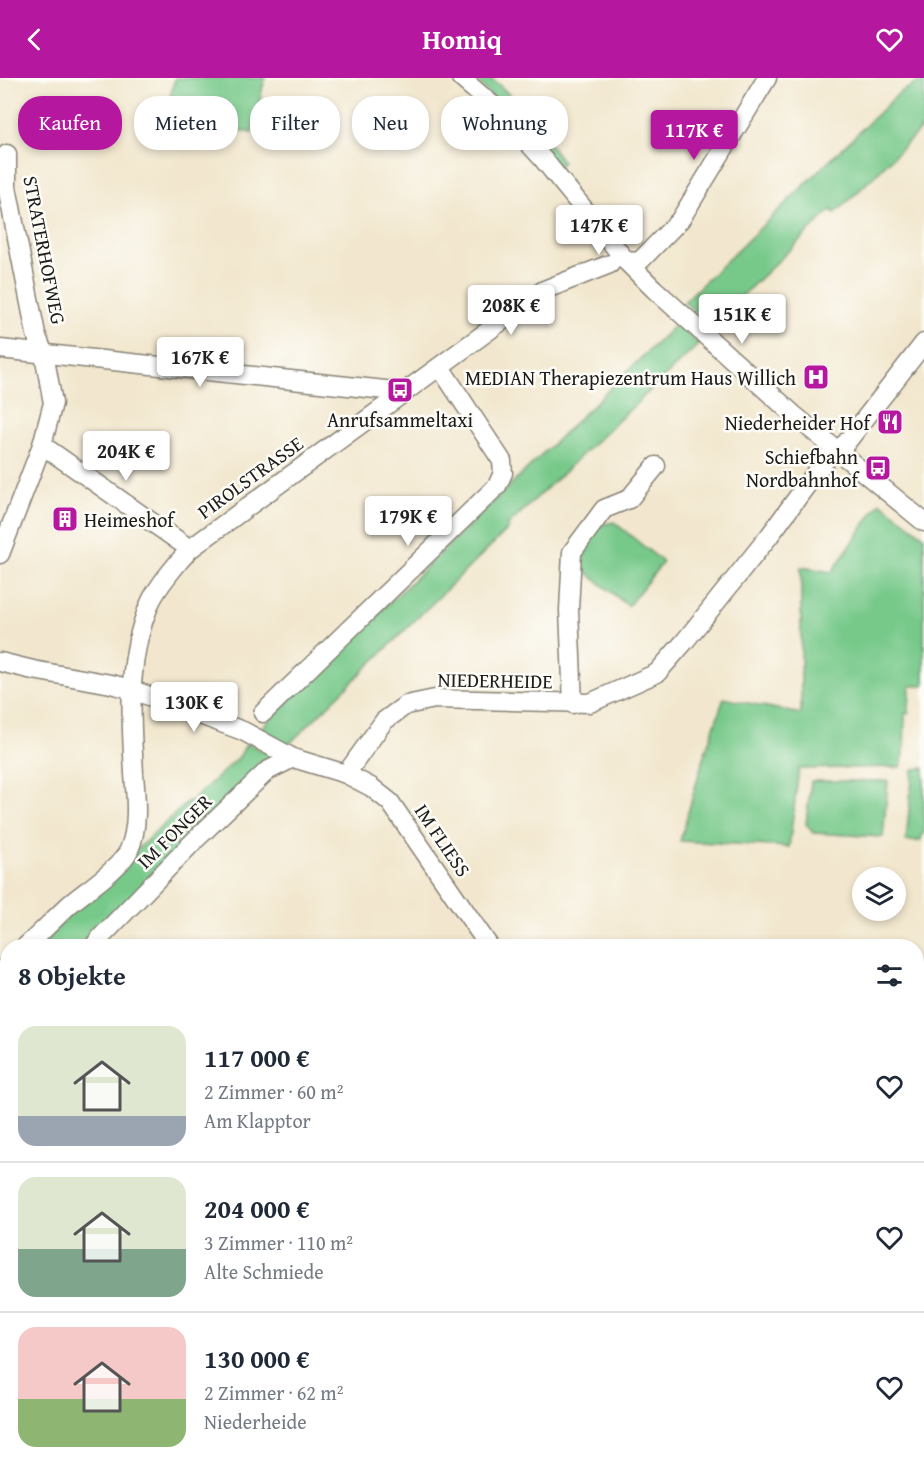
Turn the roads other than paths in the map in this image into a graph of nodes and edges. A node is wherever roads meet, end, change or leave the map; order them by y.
1 (461, 78) edge
2 (767, 78) edge
3 (7, 154) dead end
4 (618, 263) junction
5 (924, 343) edge
6 (0, 349) edge
7 (44, 354) junction
8 (440, 367) junction
9 (404, 392) junction
10 (42, 446) junction
11 (837, 450) junction
12 (656, 466) dead end
13 (924, 522) edge
14 (190, 549) junction
15 (0, 554) edge
16 (0, 662) edge
17 (130, 689) junction
18 (573, 704) junction
19 (263, 712) dead end
20 (293, 758) junction
21 (346, 774) junction
22 (33, 939) edge
23 (99, 939) edge
24 (484, 939) edge

1 - 4 street
2 - 4 street, PIROLSTRASSE
3 - 7 street, STRATERHOFWEG
4 - 8 street, PIROLSTRASSE
4 - 11 street
5 - 11 street, NIEDERHEIDE
6 - 7 street
7 - 9 street
7 - 10 street, STRATERHOFWEG
8 - 9 street, PIROLSTRASSE
8 - 19 street
9 - 14 street, PIROLSTRASSE
10 - 14 street
10 - 15 street, STRATERHOFWEG
11 - 13 street
11 - 18 street, NIEDERHEIDE
12 - 18 street, NIEDERHEIDE
14 - 17 street, PIROLSTRASSE
16 - 17 street
17 - 20 street
17 - 22 street, PIROLSTRASSE
18 - 21 street, NIEDERHEIDE
20 - 21 street
20 - 23 street, IM FONGER
21 - 24 street, IM FLIESS

